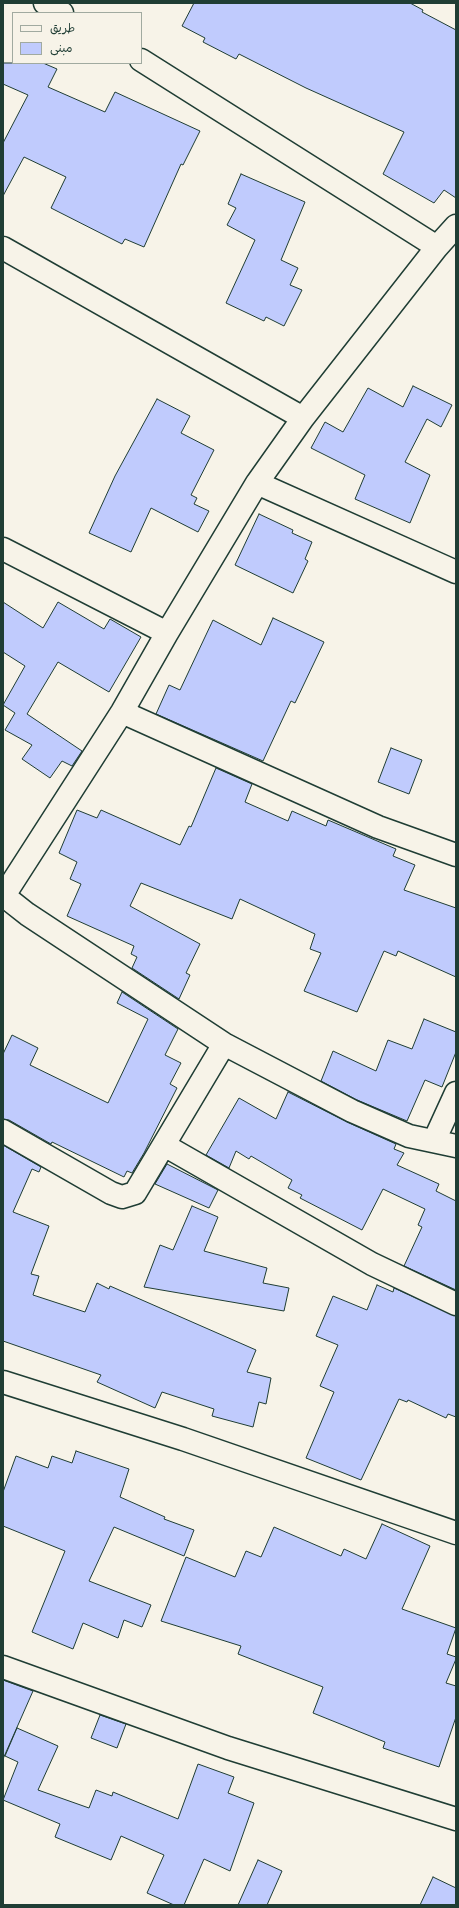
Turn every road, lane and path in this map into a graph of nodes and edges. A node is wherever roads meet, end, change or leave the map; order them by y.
1 (45, 3) edge
2 (60, 12) edge
3 (142, 61) edge
4 (456, 226) edge
5 (437, 247) junction
6 (3, 248) edge
7 (303, 418) junction
8 (257, 483) junction
9 (3, 549) edge
10 (456, 572) edge
11 (167, 633) junction
12 (122, 712) junction
13 (456, 855) edge
14 (3, 896) edge
15 (224, 1044) junction
16 (456, 1093) edge
17 (3, 1131) edge
18 (434, 1141) junction
19 (164, 1145) junction
20 (456, 1146) edge
21 (456, 1304) edge
22 (3, 1382) edge
23 (456, 1533) edge
24 (3, 1666) edge
25 (456, 1819) edge

1 - 2 street
3 - 5 street
4 - 5 street
5 - 7 street
6 - 7 street
7 - 8 street
8 - 10 street
8 - 11 street
9 - 11 street
11 - 12 street
12 - 13 street
12 - 14 street
14 - 15 street
15 - 18 street
15 - 19 street
16 - 18 street
17 - 19 street
18 - 20 street
19 - 21 street
22 - 23 street
24 - 25 street

